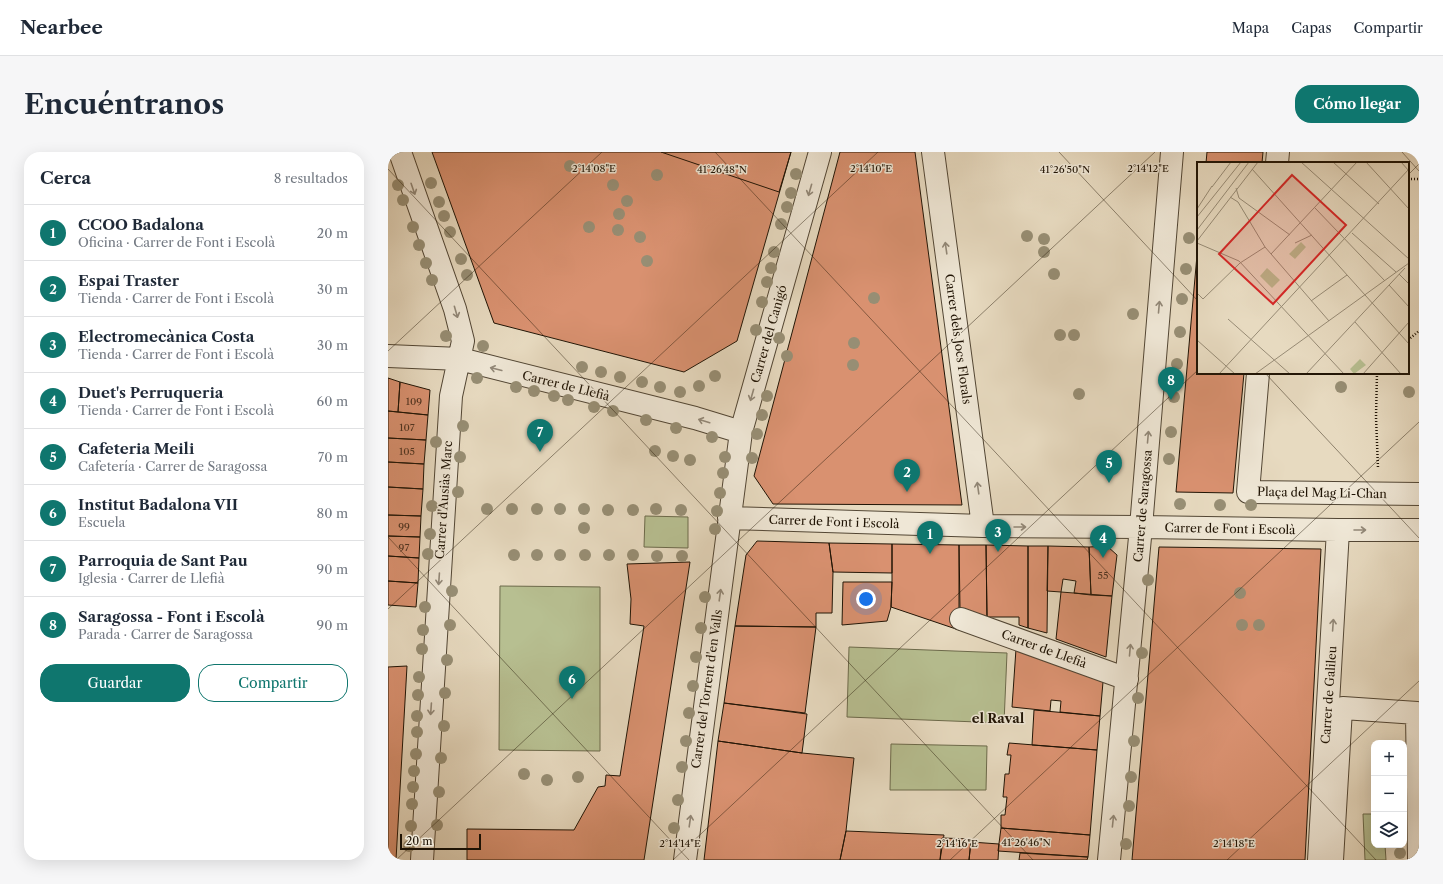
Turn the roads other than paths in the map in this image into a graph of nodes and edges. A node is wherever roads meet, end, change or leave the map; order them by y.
1 (400, 152) edge
2 (820, 152) edge
3 (933, 152) edge
4 (1172, 152) edge
5 (1278, 152) edge
6 (1277, 162) edge
7 (388, 356) edge
8 (460, 360) junction
9 (1258, 374) edge
10 (741, 432) junction
11 (1419, 494) edge
12 (729, 518) junction
13 (983, 526) junction
14 (1141, 527) junction
15 (1338, 530) junction
16 (1419, 530) edge
17 (961, 619) dead end
18 (1127, 679) junction
19 (1419, 858) edge
20 (422, 860) edge
21 (685, 860) edge
22 (1110, 860) edge
23 (1319, 860) edge
24 (1332, 860) edge

1 -> 8 street, Carrer d'Ausiàs Marc
2 -> 10 street, Carrer del Canigó
13 -> 3 street, Carrer dels Jocs Florals
14 -> 4 street, Carrer de Saragossa
5 - 6 street
7 - 8 street, Carrer de Llefià
10 -> 8 street, Carrer de Llefià
8 -> 20 street, Carrer d'Ausiàs Marc
9 - 11 street, Plaça del Mag Li-Chan
10 - 12 street, Carrer del Canigó
12 - 13 street, Carrer de Font i Escolà
21 -> 12 street, Carrer del Torrent d'en Valls
13 -> 14 street, Carrer de Font i Escolà
14 - 15 street, Carrer de Font i Escolà
18 -> 14 street, Carrer de Saragossa
15 -> 16 street, Carrer de Font i Escolà
23 -> 15 street, Carrer de Galileu
17 - 18 street, Carrer de Llefià
22 -> 18 street, Carrer de Saragossa
19 - 24 street

